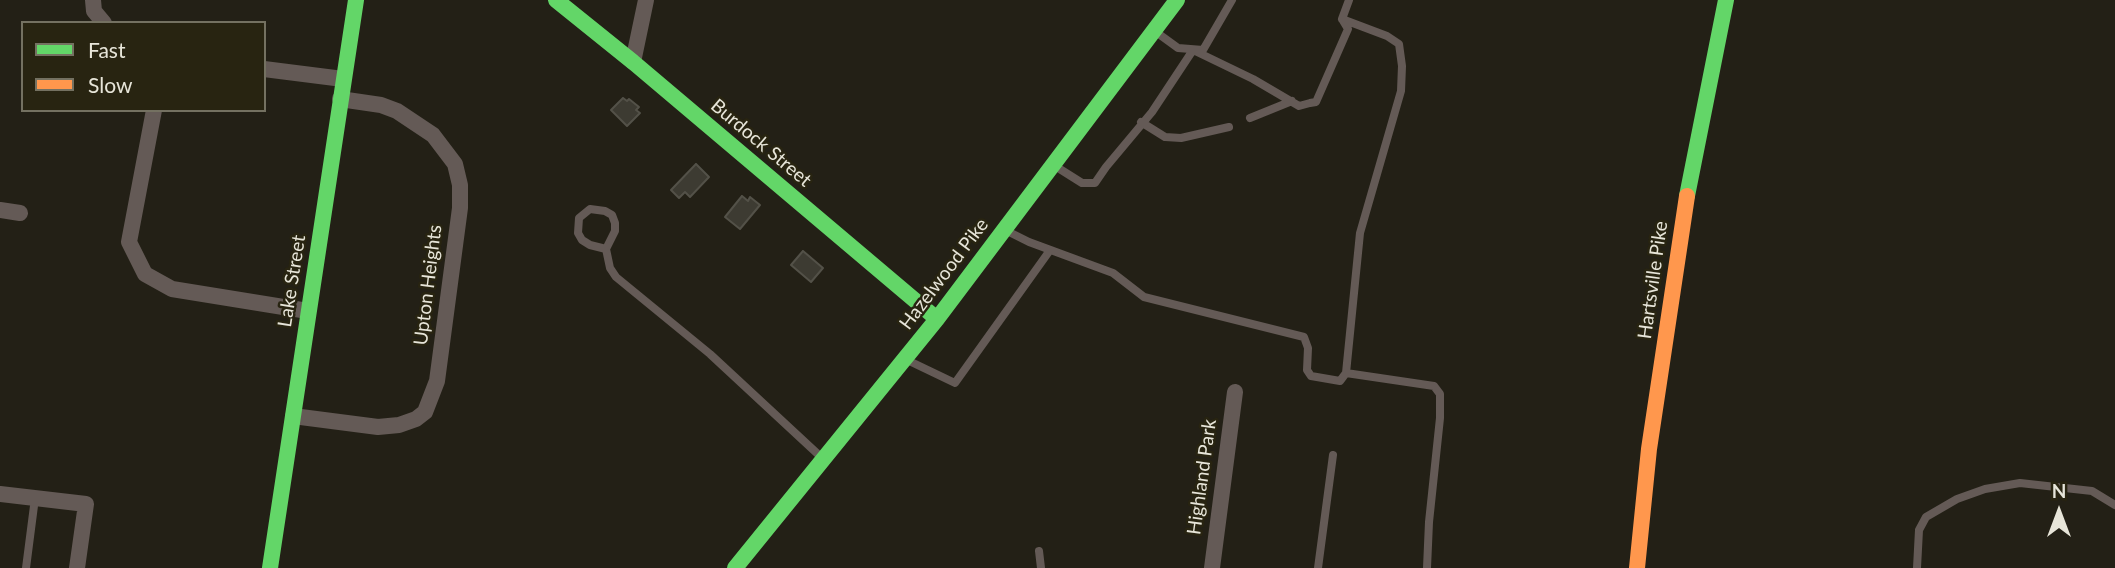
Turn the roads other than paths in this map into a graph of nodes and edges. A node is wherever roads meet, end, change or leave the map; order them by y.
1 (93, 0) edge
2 (356, 0) edge
3 (556, 0) edge
4 (646, 0) edge
5 (1177, 0) edge
6 (1231, 0) edge
7 (1349, 0) edge
8 (1726, 0) edge
9 (1342, 19) junction
10 (102, 21) edge
11 (1154, 31) junction
12 (1193, 50) junction
13 (633, 62) junction
14 (266, 68) edge
15 (343, 79) junction
16 (340, 99) junction
17 (1292, 101) junction
18 (154, 112) edge
19 (1250, 118) dead end
20 (1141, 122) junction
21 (1229, 127) dead end
22 (1053, 165) junction
23 (0, 210) edge
24 (20, 213) dead end
25 (1005, 229) junction
26 (606, 249) junction
27 (1047, 249) junction
28 (308, 311) junction
29 (937, 320) junction
30 (905, 359) junction
31 (1346, 373) junction
32 (1235, 392) dead end
33 (293, 416) junction
34 (1333, 455) dead end
35 (823, 460) junction
36 (0, 494) edge
37 (35, 498) junction
38 (2115, 505) edge
39 (1039, 551) dead end
40 (26, 568) edge
41 (77, 568) edge
42 (270, 568) edge
43 (735, 568) edge
44 (1041, 568) edge
45 (1212, 568) edge
46 (1318, 568) edge
47 (1427, 568) edge
48 (1637, 568) edge
49 (1917, 568) edge

1 - 10 street
2 - 15 street, Lake Street
3 - 13 street, Burdock Street
4 - 13 street
5 - 11 street, Hazelwood Pike
6 - 12 lane
7 - 9 lane
8 - 48 street, Hartsville Pike
9 - 17 lane
9 - 31 lane
11 - 12 lane
11 - 22 street, Hazelwood Pike
12 - 17 lane
12 - 20 lane
13 - 29 street, Burdock Street
14 - 15 street
15 - 16 street, Lake Street
16 - 28 street, Lake Street
16 - 33 street, Upton Heights
17 - 19 lane
18 - 28 street
20 - 21 lane
20 - 22 lane
22 - 25 street, Hazelwood Pike
23 - 24 street
25 - 27 lane
25 - 29 street, Hazelwood Pike
26 - 26 lane
26 - 35 lane
27 - 30 lane
27 - 31 lane
28 - 33 street, Lake Street
29 - 30 street, Hazelwood Pike
30 - 35 street, Hazelwood Pike
31 - 47 lane
32 - 45 street, Highland Park
33 - 42 street, Lake Street
34 - 46 lane
35 - 43 street, Hazelwood Pike
36 - 37 street
37 - 40 lane
37 - 41 street
38 - 49 lane
39 - 44 lane

